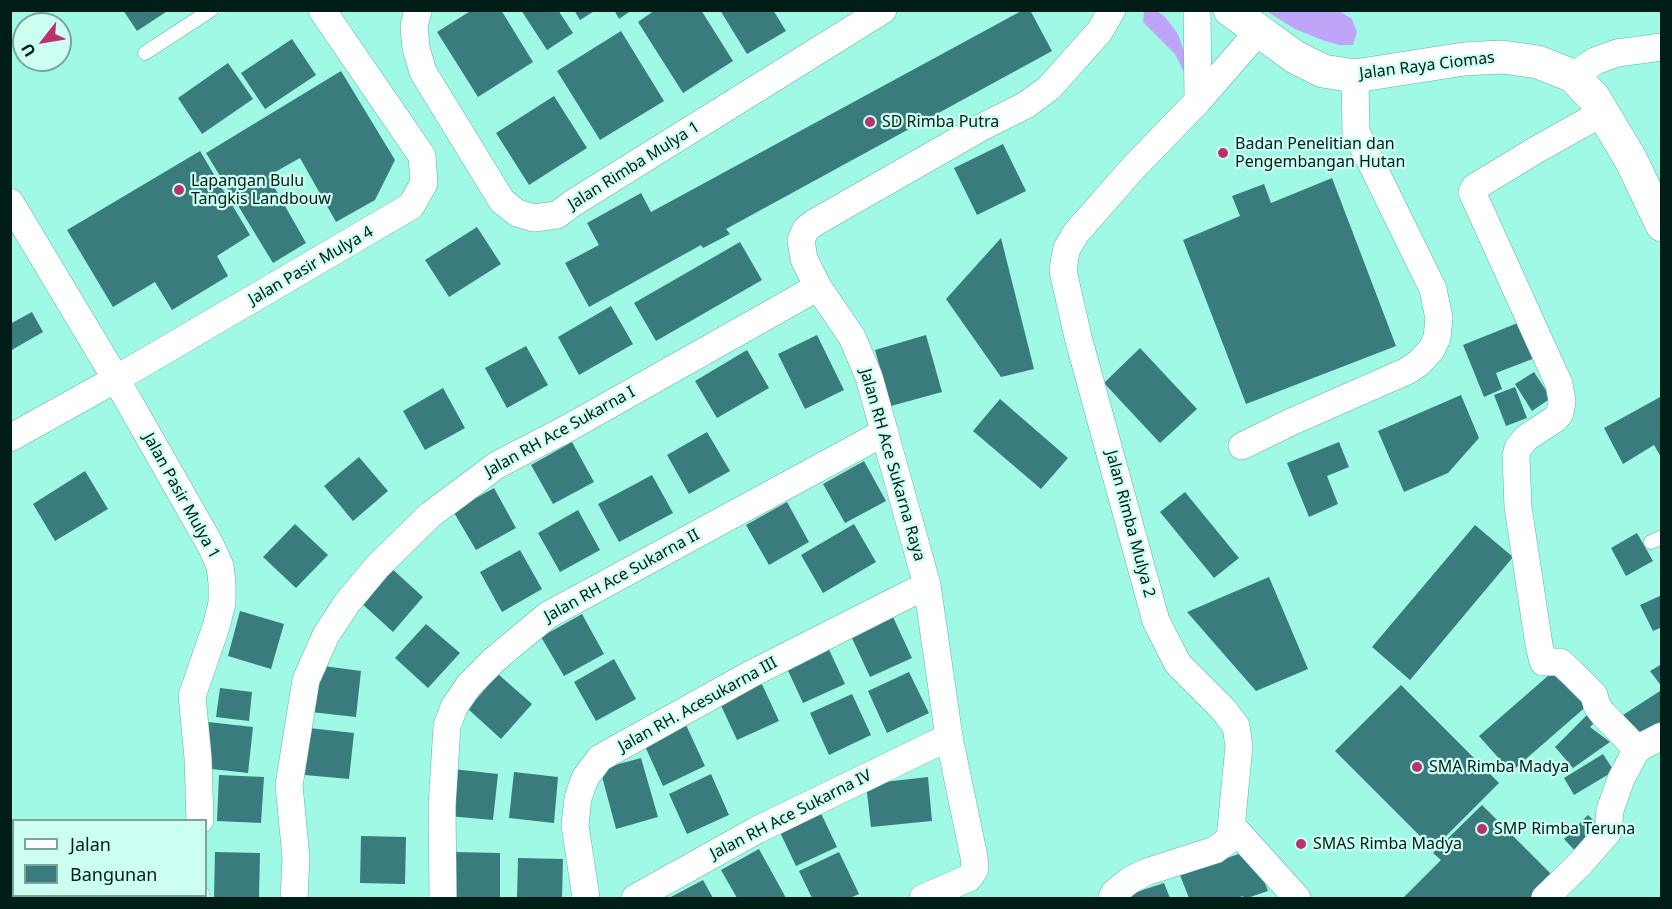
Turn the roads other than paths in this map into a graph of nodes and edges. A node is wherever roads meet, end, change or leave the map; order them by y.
1 (211, 10) edge
2 (322, 10) edge
3 (418, 10) edge
4 (883, 10) edge
5 (1112, 10) edge
6 (1197, 10) edge
7 (1230, 10) edge
8 (1258, 32) junction
9 (1662, 47) edge
10 (145, 54) dead end
11 (1355, 76) junction
12 (1573, 76) junction
13 (1198, 101) junction
14 (1602, 113) junction
15 (10, 202) edge
16 (1662, 225) edge
17 (818, 287) junction
18 (116, 379) junction
19 (885, 432) junction
20 (10, 438) edge
21 (1242, 446) dead end
22 (927, 585) junction
23 (1662, 736) edge
24 (950, 737) junction
25 (1637, 749) junction
26 (200, 819) edge
27 (1232, 826) junction
28 (294, 898) edge
29 (443, 898) edge
30 (586, 898) edge
31 (635, 898) edge
32 (923, 898) edge
33 (1112, 898) edge
34 (1297, 898) edge
35 (1545, 898) edge

1 - 10 lane
2 - 18 street, Jalan Pasir Mulya 4
3 - 4 street, Jalan Rimba Mulya 1
5 - 17 street, Jalan RH Ace Sukarna Raya
6 - 13 street
7 - 8 main road, Jalan Raya Ciomas
8 - 11 main road, Jalan Raya Ciomas
8 - 13 street, Jalan Rimba Mulya 2
9 - 12 street
11 - 12 main road, Jalan Raya Ciomas
11 - 21 street
12 - 14 main road, Jalan Raya Ciomas
13 - 27 street, Jalan Rimba Mulya 2
14 - 16 main road, Jalan Raya Ciomas
14 - 25 street
15 - 18 street, Jalan Pasir Mulya 1
17 - 19 street, Jalan RH Ace Sukarna Raya
17 - 28 street, Jalan RH Ace Sukarna I
18 - 20 street, Jalan Pasir Mulya 4
18 - 26 street, Jalan Pasir Mulya 1
19 - 22 street, Jalan RH Ace Sukarna Raya
19 - 29 street, Jalan RH Ace Sukarna II
22 - 24 street, Jalan RH Ace Sukarna Raya
22 - 30 street, Jalan RH. Acesukarna III
23 - 25 street
24 - 31 street, Jalan RH Ace Sukarna IV
24 - 32 street, Jalan RH Ace Sukarna Raya
25 - 35 street
27 - 33 street, Jalan Rimba Mulya 2
27 - 34 street

